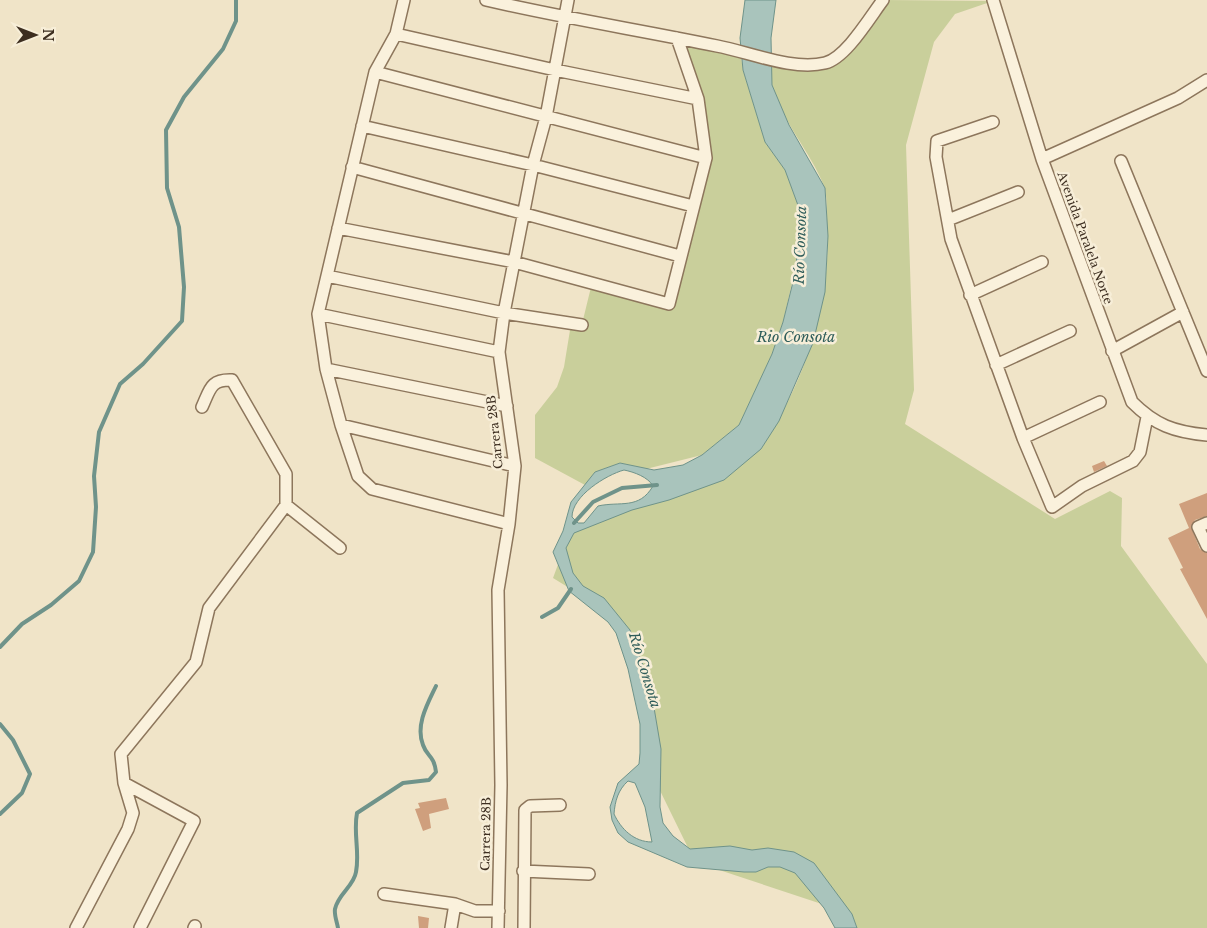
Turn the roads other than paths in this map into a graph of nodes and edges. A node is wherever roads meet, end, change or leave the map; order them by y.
1 (404, 0) edge
2 (486, 0) edge
3 (568, 0) edge
4 (883, 0) edge
5 (993, 0) edge
6 (564, 18) junction
7 (396, 34) junction
8 (677, 38) junction
9 (555, 70) junction
10 (374, 72) junction
11 (1207, 80) edge
12 (698, 99) junction
13 (546, 117) junction
14 (992, 122) dead end
15 (362, 126) junction
16 (706, 158) junction
17 (1042, 159) junction
18 (1121, 161) dead end
19 (533, 165) junction
20 (352, 167) junction
21 (1018, 192) dead end
22 (693, 206) junction
23 (524, 215) junction
24 (948, 220) junction
25 (338, 228) junction
26 (680, 256) junction
27 (514, 262) junction
28 (1042, 262) dead end
29 (327, 276) junction
30 (970, 295) junction
31 (504, 312) junction
32 (1183, 312) junction
33 (318, 314) junction
34 (582, 325) dead end
35 (1070, 331) dead end
36 (499, 352) junction
37 (1112, 352) junction
38 (996, 365) junction
39 (326, 369) junction
40 (1207, 371) edge
41 (1100, 402) dead end
42 (507, 406) junction
43 (202, 407) dead end
44 (1147, 417) junction
45 (341, 426) junction
46 (1207, 435) edge
47 (1022, 438) junction
48 (515, 466) junction
49 (286, 505) junction
50 (1207, 523) edge
51 (510, 524) junction
52 (1207, 546) edge
53 (340, 548) dead end
54 (124, 783) junction
55 (560, 805) dead end
56 (523, 871) junction
57 (588, 874) dead end
58 (384, 894) dead end
59 (455, 904) junction
60 (499, 911) junction
61 (76, 928) edge
62 (140, 928) edge
63 (451, 928) edge
64 (498, 928) edge
65 (524, 928) edge

1 - 7 street
2 - 6 street
3 - 6 street, Carrera 28B
4 - 8 street
5 - 17 street, Avenida Paralela Norte
6 - 8 street
6 - 9 street, Carrera 28B
7 - 9 street
7 - 10 street
8 - 12 street
9 - 12 street
9 - 13 street, Carrera 28B
10 - 13 street
10 - 15 street
11 - 17 street
12 - 16 street
13 - 16 street
13 - 19 street, Carrera 28B
14 - 24 street
15 - 19 street
15 - 20 street
16 - 22 street
17 - 37 street, Avenida Paralela Norte
18 - 32 street
19 - 22 street
19 - 23 street, Carrera 28B
20 - 23 street
20 - 25 street
21 - 24 street
22 - 26 street
23 - 26 street
23 - 27 street, Carrera 28B
24 - 30 street
25 - 27 street
25 - 29 street
26 - 27 street
27 - 31 street, Carrera 28B
28 - 30 street
29 - 31 street
29 - 33 street
30 - 38 street
31 - 34 street
31 - 36 street, Carrera 28B
32 - 37 street
32 - 40 street
33 - 36 street
33 - 39 street
35 - 38 street
36 - 42 street, Carrera 28B
37 - 44 street, Avenida Paralela Norte
38 - 47 street
39 - 42 street
39 - 45 street
41 - 47 street
42 - 48 street, Carrera 28B
43 - 49 street
44 - 46 street, Avenida Paralela Norte
44 - 47 street
45 - 48 street
45 - 51 street
48 - 51 street, Carrera 28B
49 - 53 street
49 - 54 street
50 - 52 street
51 - 60 street, Carrera 28B
54 - 61 street
54 - 62 street
55 - 56 street
56 - 57 street
56 - 65 street
58 - 59 street
59 - 60 street
59 - 63 street
60 - 64 street, Carrera 28B

